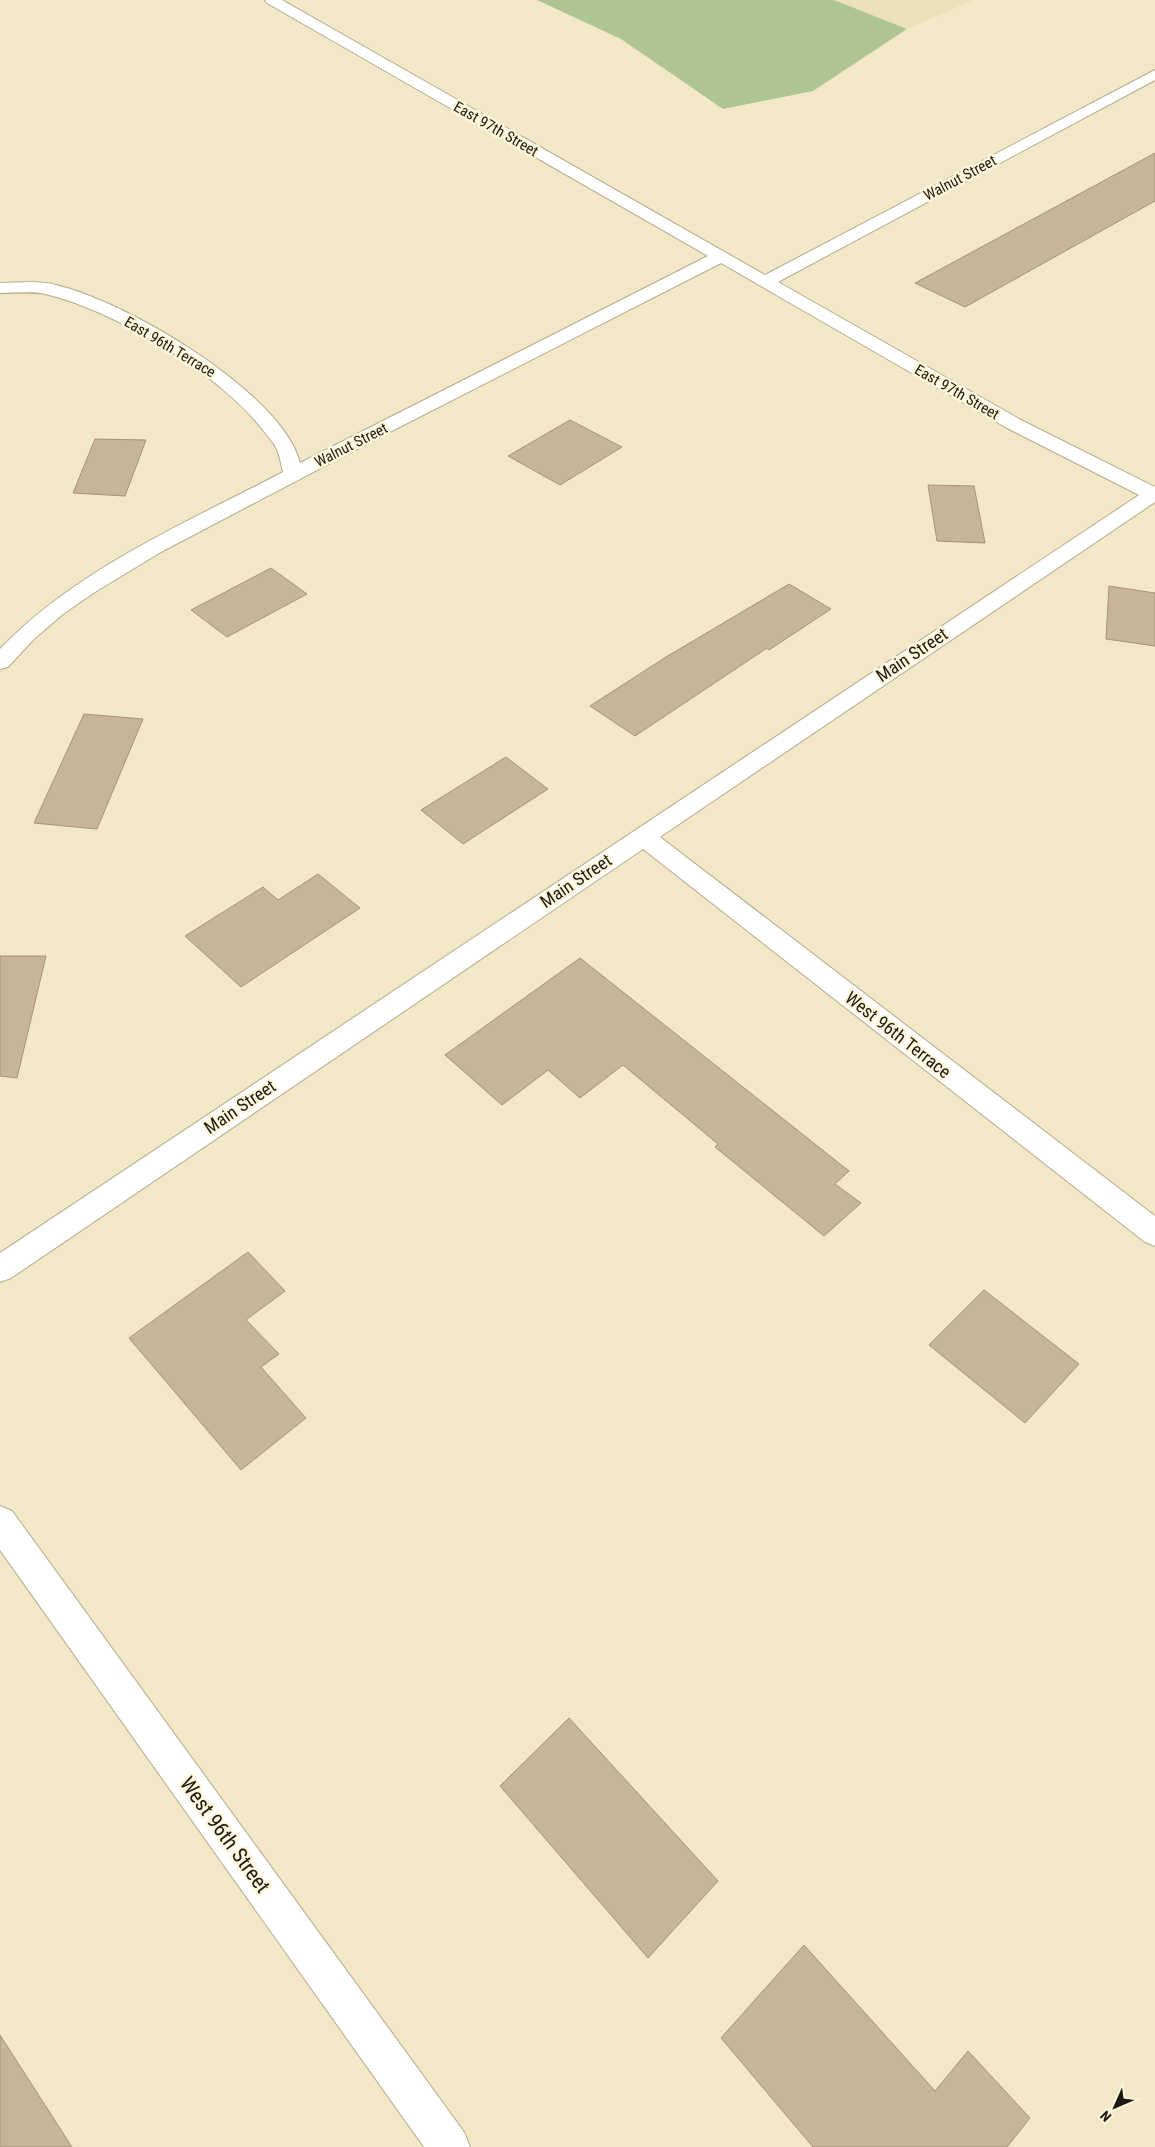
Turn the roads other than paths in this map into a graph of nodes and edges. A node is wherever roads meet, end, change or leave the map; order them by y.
1 (272, 0) edge
2 (1155, 74) edge
3 (720, 257) junction
4 (764, 282) junction
5 (0, 288) edge
6 (293, 474) junction
7 (1154, 495) edge
8 (0, 662) edge
9 (642, 836) junction
10 (1155, 1233) edge
11 (0, 1269) edge
12 (0, 1522) edge
13 (449, 2147) edge

1 - 3 street, East 97th Street
2 - 4 street, Walnut Street
3 - 4 street, East 97th Street
3 - 6 street, Walnut Street
4 - 7 street, East 97th Street
5 - 6 street, East 96th Terrace
6 - 8 street, Walnut Street
7 - 9 street, Main Street
9 - 10 street, West 96th Terrace
9 - 11 street, Main Street
12 - 13 street, West 96th Street

